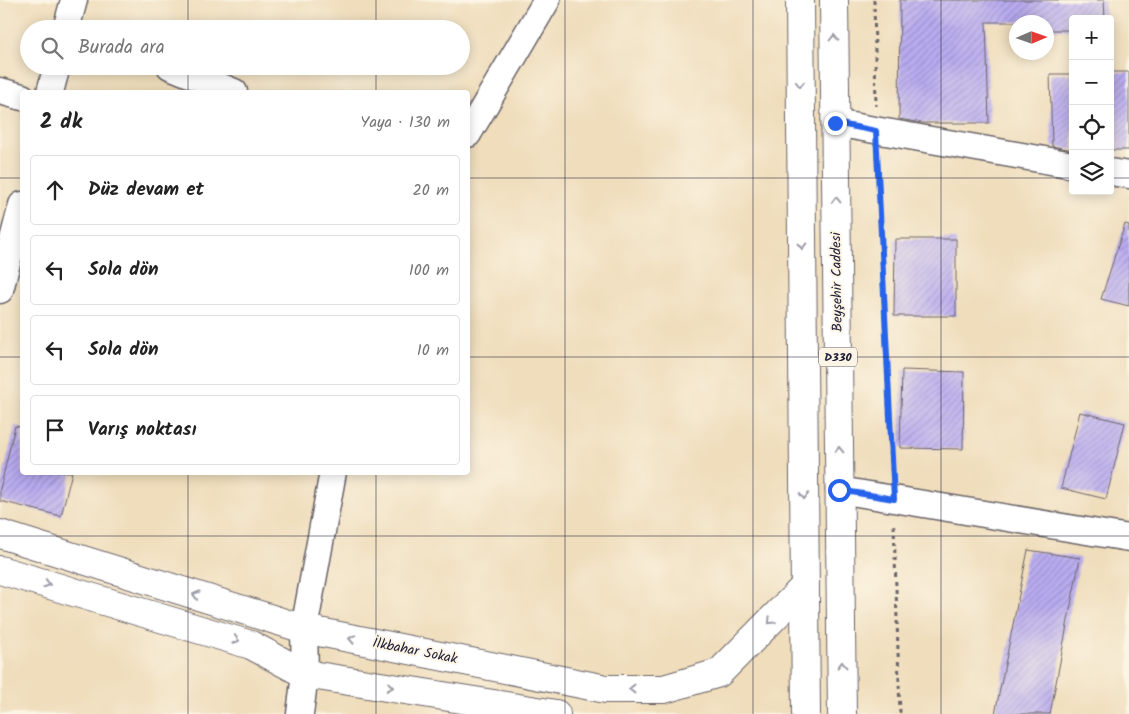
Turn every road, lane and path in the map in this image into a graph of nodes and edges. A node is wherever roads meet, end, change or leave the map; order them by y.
1 (74, 0) edge
2 (547, 0) edge
3 (800, 0) edge
4 (834, 0) edge
5 (874, 0) edge
6 (71, 20) edge
7 (55, 75) edge
8 (192, 75) edge
9 (51, 90) edge
10 (229, 90) edge
11 (0, 91) edge
12 (20, 96) edge
13 (835, 123) junction
14 (470, 131) edge
15 (876, 131) junction
16 (1069, 165) edge
17 (1114, 173) edge
18 (1129, 175) edge
19 (20, 213) edge
20 (0, 290) edge
21 (332, 475) edge
22 (839, 490) junction
23 (894, 499) junction
24 (0, 534) edge
25 (1129, 538) edge
26 (0, 570) edge
27 (805, 586) junction
28 (304, 629) junction
29 (305, 674) junction
30 (300, 714) edge
31 (556, 714) edge
32 (806, 714) edge
33 (842, 714) edge
34 (900, 714) edge

1 - 6 street
2 - 14 street
3 -> 27 main road, D330
13 -> 4 main road, Beyşehir Caddesi / D330
5 - 15 path
7 - 9 street
8 - 10 street
11 - 12 street
13 - 15 street
22 -> 13 main road, Beyşehir Caddesi / D330
15 - 16 street
15 - 23 path
17 - 18 street
19 - 20 street
21 - 28 street
22 - 23 street
33 -> 22 main road, Beyşehir Caddesi / D330
23 - 25 street
23 - 34 path
28 -> 24 main road, İlkbahar Sokak
26 -> 29 main road
27 -> 28 main road, İlkbahar Sokak
27 - 32 main road, D330
28 - 29 street
29 - 30 street
29 -> 31 main road

